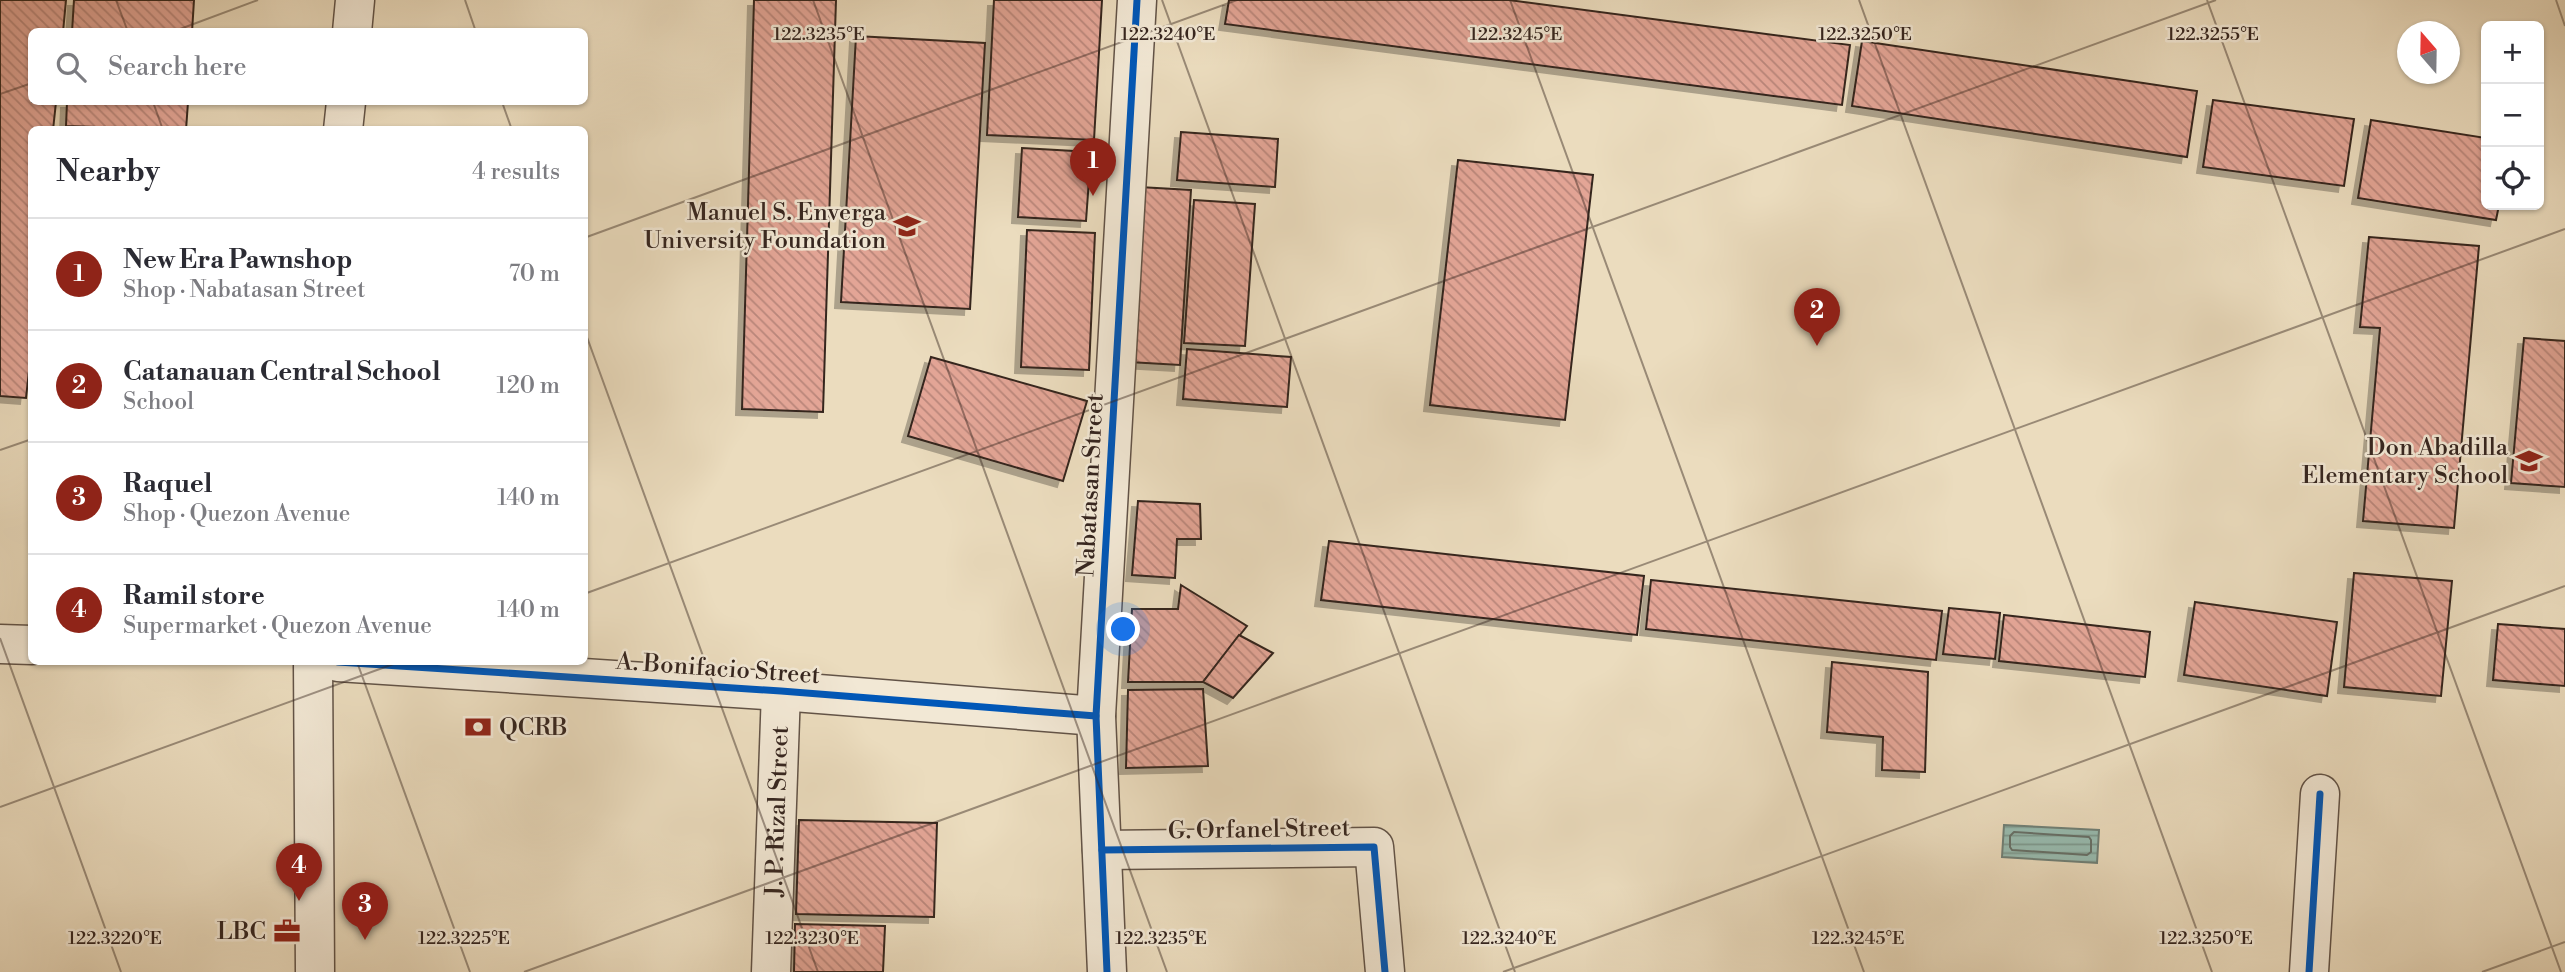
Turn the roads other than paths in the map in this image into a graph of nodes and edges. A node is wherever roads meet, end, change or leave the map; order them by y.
1 (355, 0) edge
2 (1137, 0) edge
3 (352, 28) edge
4 (346, 105) edge
5 (343, 126) edge
6 (0, 644) edge
7 (28, 645) edge
8 (313, 665) edge
9 (384, 665) edge
10 (781, 691) junction
11 (1096, 716) junction
12 (2320, 794) dead end
13 (1102, 850) junction
14 (315, 972) edge
15 (771, 972) edge
16 (1107, 972) edge
17 (1385, 972) edge
18 (2309, 972) edge

1 - 3 street
2 - 11 street, Nabatasan Street
4 - 5 street
6 - 7 street
8 - 14 street
9 - 10 street, A. Bonifacio Street
10 - 11 street, A. Bonifacio Street
10 - 15 street, J. P. Rizal Street
11 - 13 street, Nabatasan Street
12 - 18 street
13 - 16 street, Nabatasan Street
13 - 17 street, G. Orfanel Street

